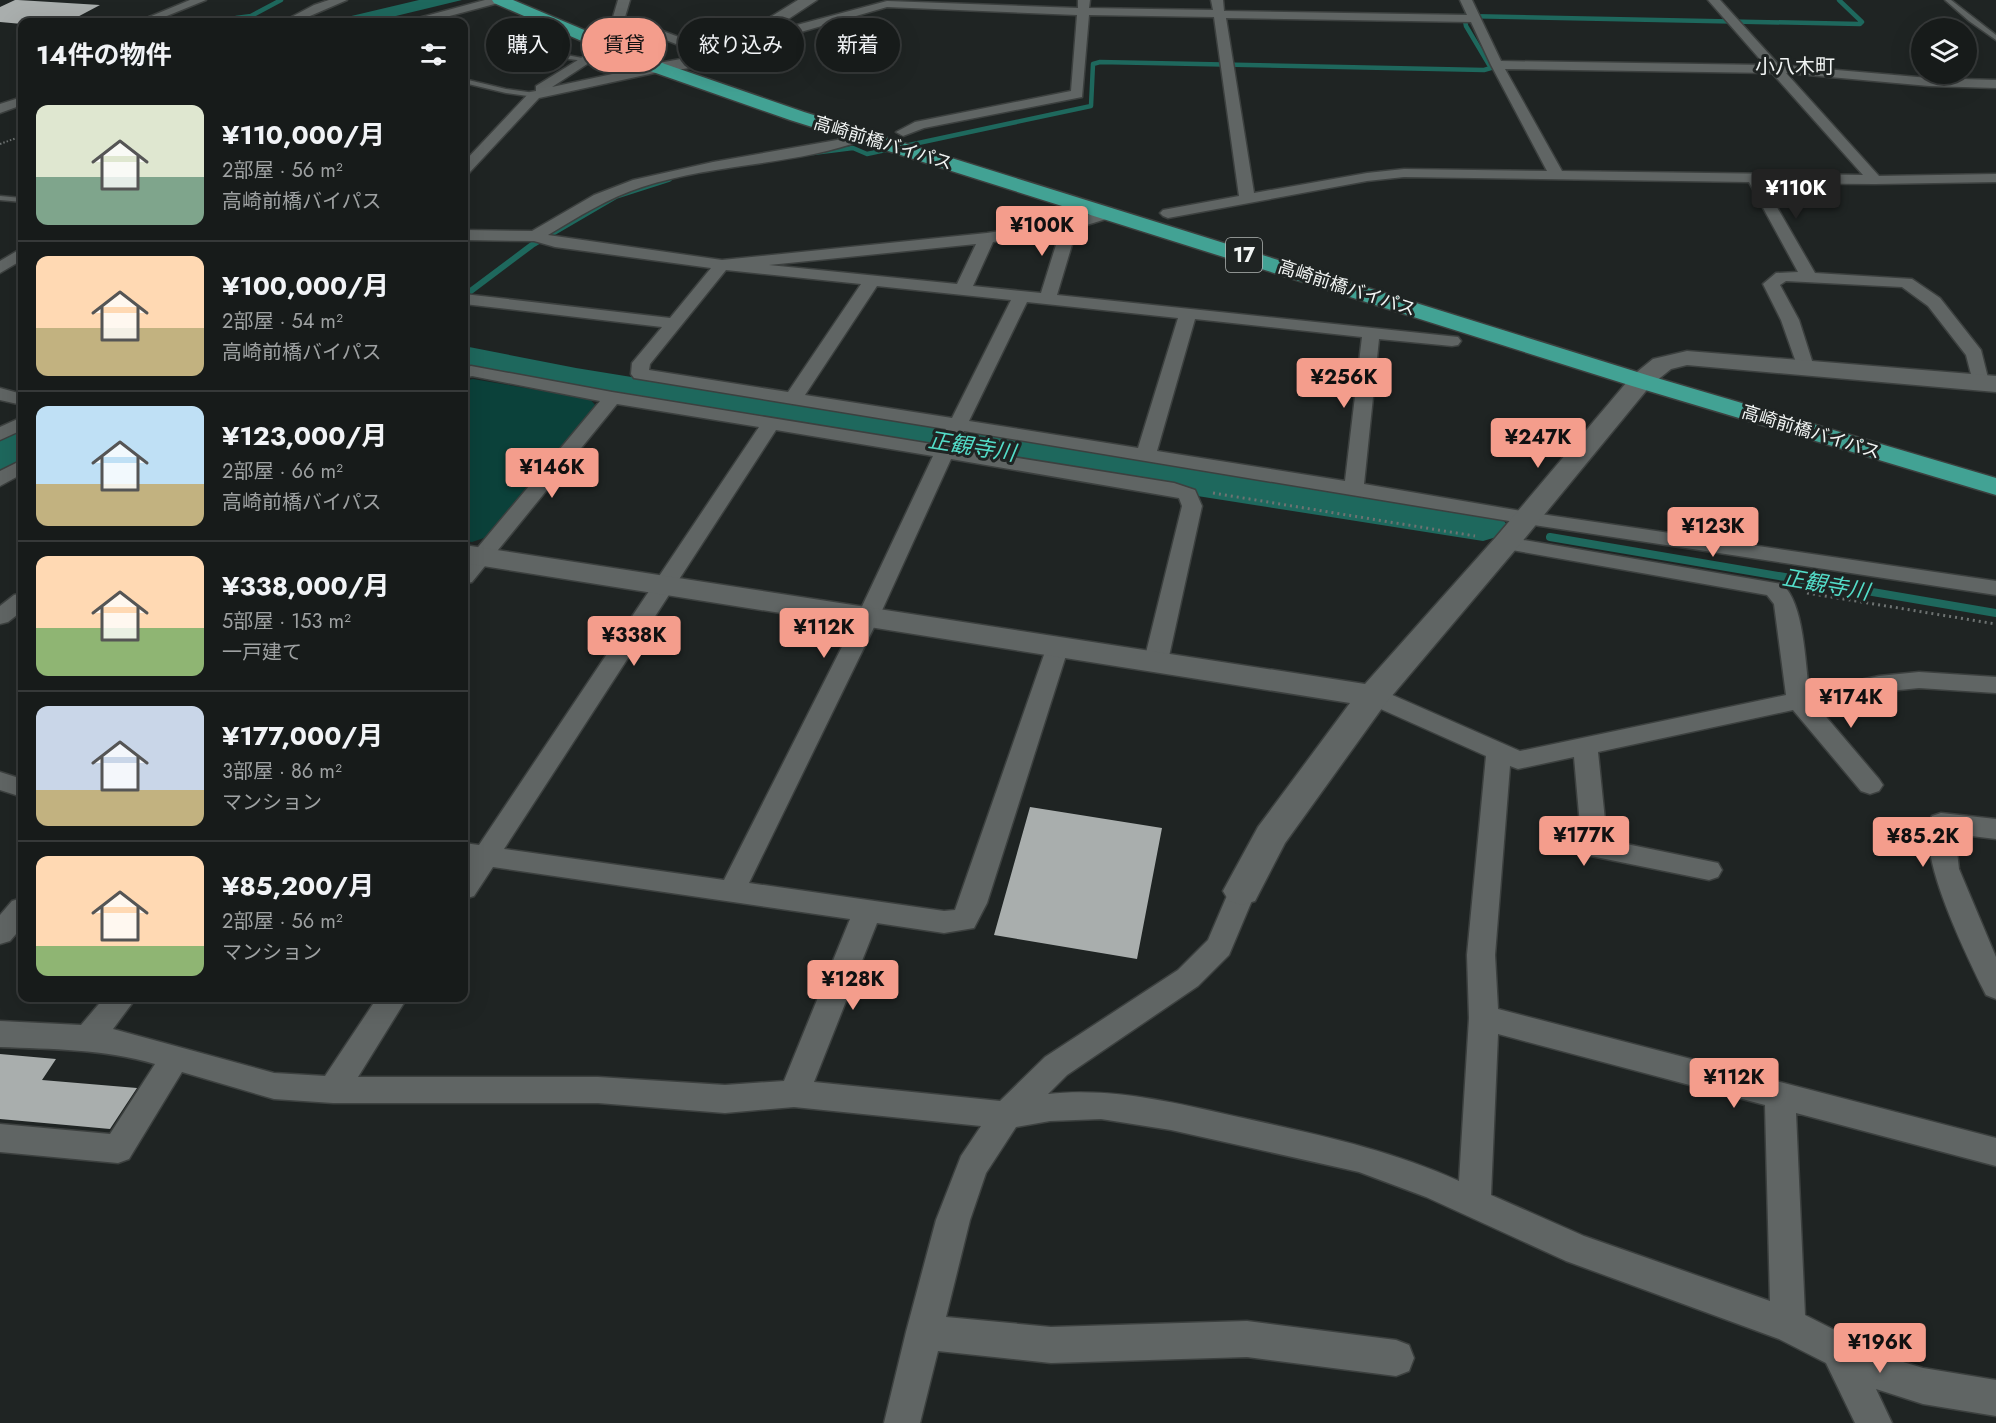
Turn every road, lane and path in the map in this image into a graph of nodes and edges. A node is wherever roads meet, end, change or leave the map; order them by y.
1 (200, 0) edge
2 (341, 0) edge
3 (499, 0) edge
4 (535, 0) edge
5 (624, 0) edge
6 (809, 0) edge
7 (1466, 0) edge
8 (1713, 0) edge
9 (1948, 0) edge
10 (1084, 5) edge
11 (1218, 6) edge
12 (153, 18) edge
13 (296, 18) edge
14 (430, 18) edge
15 (781, 18) edge
16 (1476, 19) junction
17 (804, 27) edge
18 (582, 35) tunnel mouth
19 (1996, 38) edge
20 (678, 42) edge
21 (678, 55) edge
22 (582, 62) tunnel mouth
23 (1497, 65) junction
24 (1777, 70) junction
25 (666, 71) tunnel mouth
26 (641, 72) edge
27 (726, 72) edge
28 (468, 82) edge
29 (1996, 84) edge
30 (535, 95) junction
31 (18, 102) edge
32 (0, 109) edge
33 (903, 132) junction
34 (861, 136) junction
35 (18, 137) edge
36 (0, 144) edge
37 (468, 166) edge
38 (1557, 175) junction
39 (1754, 179) junction
40 (1875, 180) junction
41 (1992, 181) edge
42 (0, 198) edge
43 (1247, 199) junction
44 (18, 200) edge
45 (1111, 213) junction
46 (1168, 213) junction
47 (1070, 224) junction
48 (468, 235) edge
49 (536, 236) junction
50 (987, 238) junction
51 (18, 246) edge
52 (0, 248) edge
53 (18, 256) edge
54 (722, 265) junction
55 (0, 268) edge
56 (1809, 277) junction
57 (872, 281) junction
58 (1409, 287) dead end
59 (962, 291) junction
60 (1021, 297) junction
61 (468, 300) edge
62 (1047, 300) junction
63 (1188, 314) junction
64 (672, 323) junction
65 (1371, 333) junction
66 (1452, 341) dead end
67 (1646, 367) junction
68 (1805, 367) junction
69 (468, 372) edge
70 (1718, 380) dead end
71 (1988, 383) edge
72 (0, 394) edge
73 (794, 397) junction
74 (612, 398) junction
75 (18, 399) edge
76 (771, 423) junction
77 (18, 425) edge
78 (0, 434) edge
79 (952, 438) junction
80 (1146, 455) junction
81 (18, 469) edge
82 (0, 480) edge
83 (1996, 487) edge
84 (1354, 488) junction
85 (1188, 494) junction
86 (1527, 518) junction
87 (1506, 543) junction
88 (469, 563) edge
89 (664, 585) junction
90 (1996, 588) edge
91 (1774, 589) junction
92 (18, 603) edge
93 (0, 617) edge
94 (868, 617) junction
95 (1996, 624) edge
96 (1058, 646) junction
97 (1156, 661) junction
98 (1996, 685) edge
99 (1373, 696) junction
100 (1799, 701) junction
101 (1585, 746) junction
102 (1499, 751) junction
103 (0, 781) edge
104 (1870, 785) dead end
105 (18, 787) edge
106 (1996, 829) edge
107 (474, 854) edge
108 (1709, 870) dead end
109 (468, 875) edge
110 (732, 891) junction
111 (1242, 891) joint
112 (868, 910) junction
113 (18, 913) edge
114 (0, 933) edge
115 (1996, 987) edge
116 (118, 1002) edge
117 (390, 1002) edge
118 (1484, 1018) junction
119 (0, 1034) edge
120 (88, 1038) junction
121 (175, 1058) junction
122 (333, 1090) junction
123 (794, 1094) junction
124 (1780, 1096) junction
125 (1006, 1115) junction
126 (0, 1138) edge
127 (1996, 1152) edge
128 (1474, 1202) junction
129 (1788, 1325) junction
130 (923, 1332) junction
131 (1838, 1350) junction
132 (1396, 1358) dead end
133 (1996, 1398) edge
134 (902, 1423) edge
135 (1874, 1423) edge

1 - 12 street
2 - 13 street
3 - 14 street
3 - 18 highway, 高崎前橋バイパス / 17
4 - 21 highway, 高崎前橋バイパス / 17
5 - 20 street
6 - 15 street
7 - 16 street
8 - 24 street
9 - 19 lane
10 - 11 street
10 - 17 street
10 - 33 street
11 - 16 street
11 - 43 street
16 - 23 street
22 - 30 street
23 - 24 street
23 - 38 street
24 - 29 street
24 - 40 street
25 - 34 highway, 高崎前橋バイパス / 17
26 - 30 street
27 - 33 highway, 高崎前橋バイパス / 17
28 - 30 lane
30 - 37 street
31 - 32 street
33 - 46 highway, 高崎前橋バイパス / 17
34 - 45 highway, 高崎前橋バイパス / 17
34 - 49 street
35 - 36 path
38 - 39 street
38 - 43 street
39 - 40 street
39 - 56 street
40 - 41 street
42 - 44 lane
43 - 46 street
45 - 47 street
45 - 67 highway, 高崎前橋バイパス / 17
46 - 58 highway, 高崎前橋バイパス / 17
47 - 50 street
47 - 62 street
48 - 49 street
49 - 54 street
50 - 54 street
50 - 59 street
51 - 52 street
53 - 55 street
54 - 57 street
54 - 64 street
56 - 68 street
56 - 71 street
57 - 59 street
57 - 73 street
59 - 60 street
60 - 62 street
60 - 79 street
61 - 64 street
62 - 63 street
63 - 65 street
63 - 80 street
64 - 73 street
65 - 66 street
65 - 84 street
67 - 68 street
67 - 70 highway, 高崎前橋バイパス / 17
67 - 83 highway, 高崎前橋バイパス / 17
67 - 86 street
68 - 71 street
69 - 74 street
72 - 75 street
73 - 79 street
74 - 76 street
74 - 88 street
76 - 79 street
76 - 89 street
77 - 78 street
79 - 80 street
79 - 85 street
79 - 94 street
80 - 84 street
81 - 82 street
84 - 86 street
85 - 87 path
85 - 97 street
86 - 87 street
86 - 90 street
87 - 91 street
87 - 99 street
88 - 89 street
89 - 94 street
89 - 107 street
91 - 95 path
91 - 100 street
92 - 93 street
94 - 96 street
94 - 110 street
96 - 97 street
96 - 112 street
97 - 99 street
98 - 100 street
99 - 102 street
99 - 111 street
100 - 101 street
100 - 104 street
101 - 102 street
101 - 108 street
102 - 118 street
103 - 105 street
106 - 115 street
107 - 109 street
107 - 110 street
110 - 112 street
111 - 125 street
112 - 123 street
113 - 114 street
116 - 120 street
117 - 122 street
118 - 124 street
118 - 128 street
119 - 120 street
120 - 121 street
121 - 122 street
121 - 126 street
122 - 123 street
123 - 125 street
124 - 127 street
124 - 129 street
125 - 128 street
125 - 130 street
128 - 129 street
129 - 131 street
130 - 132 street
130 - 134 street
131 - 133 street
131 - 135 street

